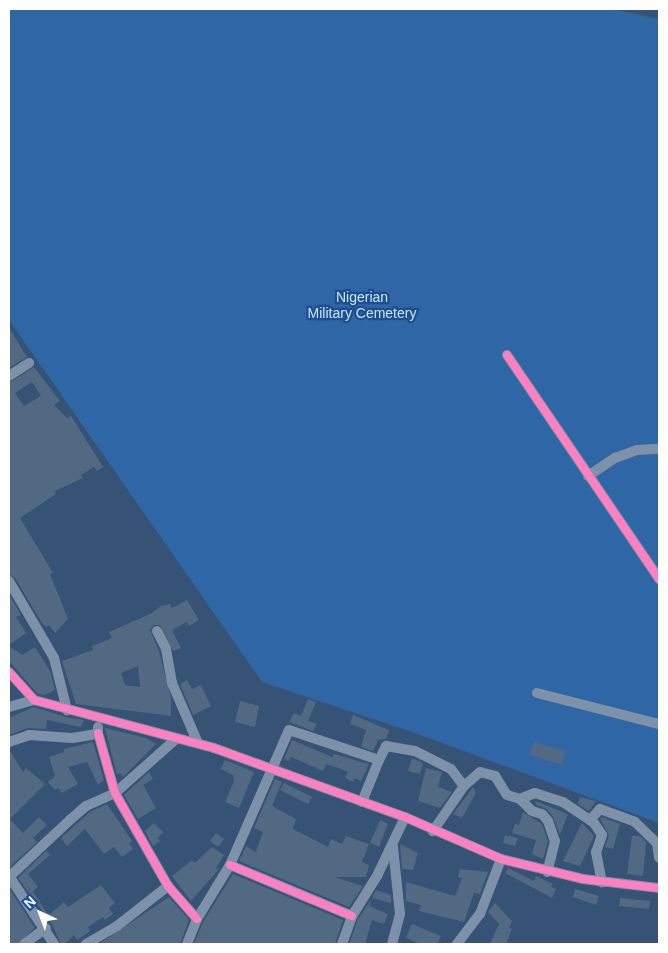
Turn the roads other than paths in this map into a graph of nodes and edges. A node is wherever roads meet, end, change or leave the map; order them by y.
1 (507, 355) dead end
2 (30, 363) dead end
3 (9, 376) edge
4 (659, 449) edge
5 (588, 476) junction
6 (659, 579) edge
7 (9, 581) edge
8 (157, 631) dead end
9 (9, 672) edge
10 (537, 693) dead end
11 (34, 700) junction
12 (9, 707) edge
13 (67, 710) junction
14 (98, 718) junction
15 (659, 724) edge
16 (98, 733) junction
17 (176, 739) junction
18 (9, 742) edge
19 (198, 743) junction
20 (379, 760) junction
21 (270, 770) junction
22 (464, 786) junction
23 (115, 793) junction
24 (520, 799) junction
25 (362, 802) junction
26 (405, 818) junction
27 (590, 820) junction
28 (433, 831) junction
29 (393, 846) junction
30 (659, 858) edge
31 (501, 859) junction
32 (230, 865) junction
33 (547, 872) junction
34 (9, 877) edge
35 (602, 882) junction
36 (168, 886) junction
37 (659, 888) edge
38 (352, 916) junction
39 (198, 919) junction
40 (46, 928) junction
41 (24, 944) edge
42 (54, 944) edge
43 (86, 944) edge
44 (187, 944) edge
45 (342, 944) edge
46 (392, 944) edge
47 (457, 944) edge

1 - 5 street
2 - 3 street
4 - 5 street
5 - 6 street
7 - 13 street
8 - 19 street
9 - 11 street
10 - 15 street
11 - 12 street
11 - 13 street
13 - 14 street
14 - 16 street
14 - 17 street
16 - 18 street
16 - 23 street
17 - 19 street
17 - 23 street
19 - 21 street
20 - 21 street
20 - 22 street
20 - 25 street
21 - 25 street
21 - 32 street
22 - 24 street
22 - 28 street
23 - 34 street
23 - 36 street
24 - 27 street
24 - 33 street
25 - 26 street
26 - 28 street
26 - 29 street
27 - 30 street
27 - 35 street
28 - 31 street
29 - 38 street
29 - 46 street
31 - 33 street
31 - 47 street
32 - 38 street
32 - 39 street
33 - 35 street
34 - 40 street
35 - 37 street
36 - 39 street
36 - 43 street
38 - 45 street
39 - 44 street
40 - 41 street
40 - 42 street

